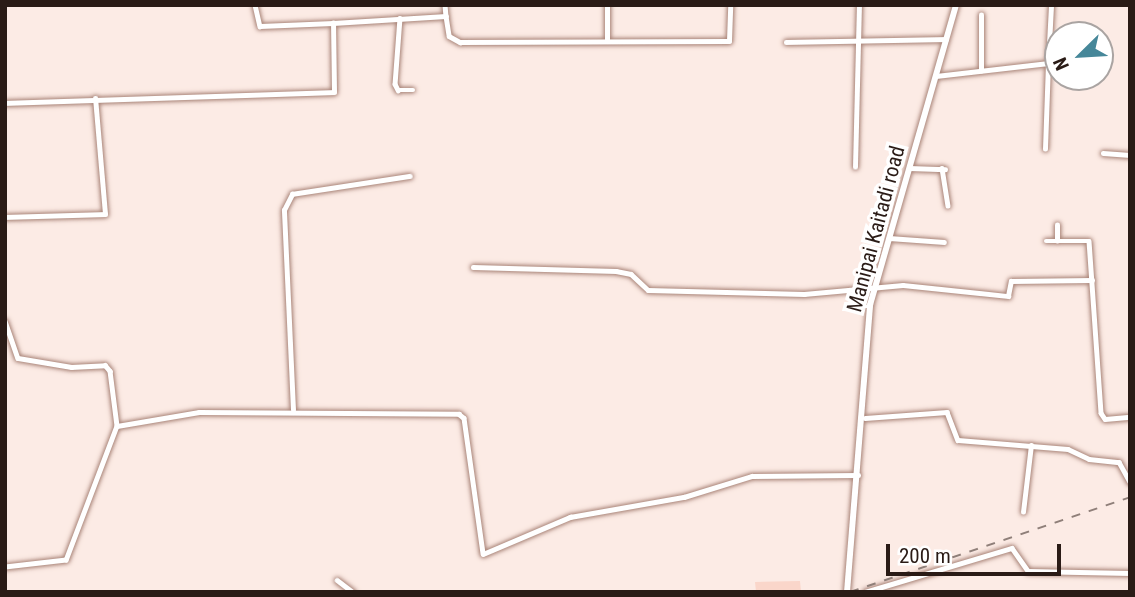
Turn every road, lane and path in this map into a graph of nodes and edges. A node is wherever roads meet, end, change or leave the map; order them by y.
1 (255, 5) edge
2 (445, 5) edge
3 (607, 5) edge
4 (730, 5) edge
5 (859, 5) edge
6 (956, 5) edge
7 (981, 15) dead end
8 (446, 16) junction
9 (400, 19) junction
10 (333, 23) junction
11 (607, 39) junction
12 (947, 39) junction
13 (786, 42) dead end
14 (861, 43) junction
15 (1044, 63) edge
16 (981, 71) junction
17 (936, 76) junction
18 (413, 90) dead end
19 (1047, 91) edge
20 (95, 98) junction
21 (5, 103) edge
22 (1045, 149) dead end
23 (1103, 153) dead end
24 (1130, 155) edge
25 (855, 167) dead end
26 (909, 168) junction
27 (410, 176) dead end
28 (948, 206) dead end
29 (5, 217) edge
30 (1057, 225) dead end
31 (889, 238) junction
32 (944, 242) dead end
33 (1046, 242) dead end
34 (1057, 242) junction
35 (473, 267) dead end
36 (1091, 280) junction
37 (875, 289) junction
38 (5, 321) edge
39 (293, 410) junction
40 (1130, 417) edge
41 (864, 418) junction
42 (117, 426) junction
43 (1031, 445) junction
44 (859, 475) junction
45 (1130, 482) edge
46 (1023, 512) dead end
47 (5, 567) edge
48 (1130, 573) edge
49 (337, 580) dead end
50 (354, 592) edge
51 (847, 592) edge
52 (865, 592) edge

1 - 10 street
2 - 8 street
3 - 11 street
4 - 11 street
5 - 14 street
6 - 12 main road, Manipai Kaitadi road
7 - 16 street
8 - 9 street
8 - 11 street
9 - 10 street
9 - 18 street
10 - 20 street
12 - 14 street
12 - 17 main road, Manipai Kaitadi road
13 - 14 street
14 - 25 street
15 - 16 street
16 - 17 street
17 - 26 main road, Manipai Kaitadi road
19 - 22 street
20 - 21 street
20 - 29 street
23 - 24 street
26 - 28 street
26 - 31 main road, Manipai Kaitadi road
27 - 39 street
30 - 34 street
31 - 32 street
31 - 37 main road, Manipai Kaitadi road
33 - 34 street
34 - 36 street
35 - 37 street
36 - 37 street
36 - 40 street
37 - 41 main road, Manipai Kaitadi road
38 - 42 street
39 - 42 street
39 - 44 street
41 - 43 street
41 - 44 main road, Manipai Kaitadi road
42 - 47 street
43 - 45 street
43 - 46 street
44 - 51 main road, Manipai Kaitadi road
48 - 52 street
49 - 50 street

